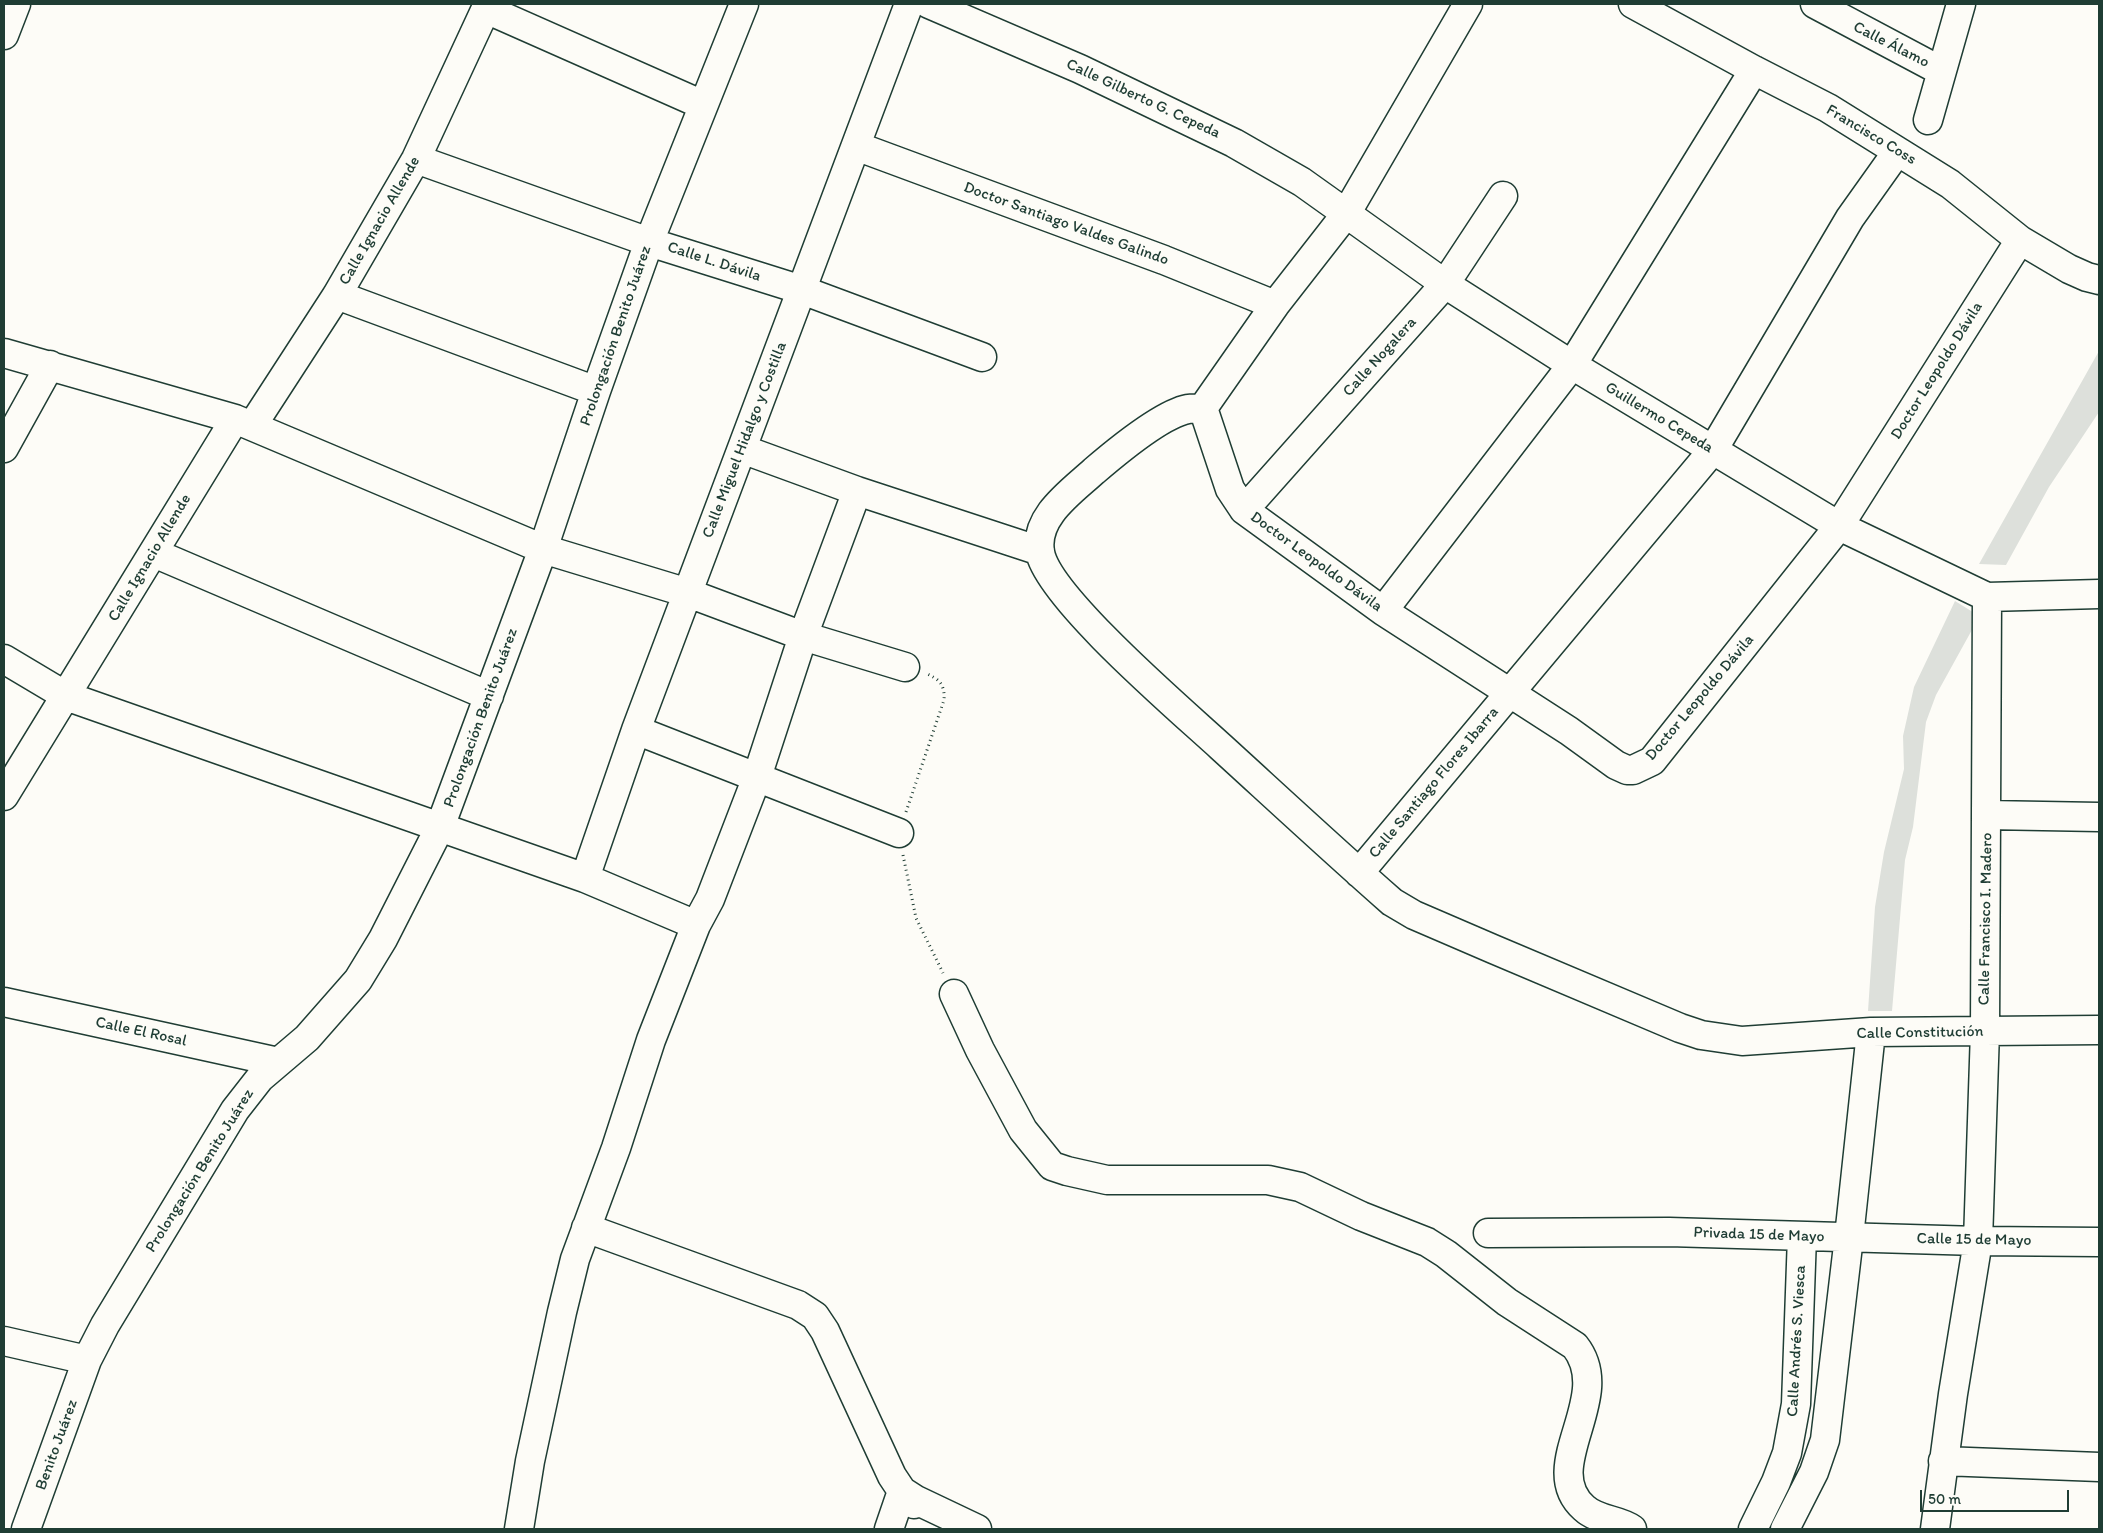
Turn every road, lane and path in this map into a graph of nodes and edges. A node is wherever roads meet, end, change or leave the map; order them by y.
1 (16, 4) edge
2 (744, 4) edge
3 (909, 4) edge
4 (929, 4) edge
5 (1468, 4) edge
6 (1633, 4) edge
7 (1961, 4) edge
8 (487, 6) edge
9 (1821, 6) edge
10 (4, 35) edge
11 (1754, 70) junction
12 (1941, 71) junction
13 (703, 105) junction
14 (1928, 120) dead end
15 (856, 146) junction
16 (1898, 152) junction
17 (416, 159) junction
18 (1503, 196) dead end
19 (1346, 214) junction
20 (2020, 240) junction
21 (649, 242) junction
22 (2099, 280) edge
23 (1445, 284) junction
24 (802, 290) junction
25 (337, 295) junction
26 (1275, 305) junction
27 (4, 352) edge
28 (982, 357) dead end
29 (50, 365) junction
30 (1572, 365) junction
31 (596, 391) junction
32 (1203, 408) junction
33 (243, 423) junction
34 (4, 448) edge
35 (742, 448) junction
36 (1713, 450) junction
37 (857, 491) junction
38 (1244, 510) junction
39 (1839, 526) junction
40 (544, 549) junction
41 (1040, 551) junction
42 (154, 553) junction
43 (688, 593) junction
44 (2099, 594) edge
45 (1987, 597) junction
46 (1382, 611) junction
47 (803, 636) junction
48 (4, 659) edge
49 (906, 667) joint
50 (1509, 693) junction
51 (66, 696) junction
52 (489, 696) junction
53 (636, 730) junction
54 (757, 777) junction
55 (5, 791) edge
56 (1987, 815) junction
57 (2099, 817) edge
58 (440, 827) junction
59 (899, 833) junction
60 (1359, 873) junction
61 (585, 878) junction
62 (696, 925) junction
63 (954, 994) joint
64 (4, 1002) edge
65 (2099, 1030) edge
66 (1985, 1031) junction
67 (1871, 1032) junction
68 (278, 1062) junction
69 (586, 1228) junction
70 (1488, 1233) dead end
71 (1802, 1236) junction
72 (1849, 1237) junction
73 (1978, 1241) junction
74 (2099, 1242) edge
75 (4, 1341) edge
76 (87, 1360) junction
77 (1943, 1461) junction
78 (2099, 1467) edge
79 (902, 1491) junction
80 (26, 1529) edge
81 (519, 1529) edge
82 (889, 1529) edge
83 (937, 1529) edge
84 (977, 1529) edge
85 (1632, 1529) edge
86 (1753, 1529) edge
87 (1786, 1529) edge
88 (1935, 1529) edge

1 - 10 street
2 - 13 street, Prolongación Benito Juárez
3 - 15 street, Calle Miguel Hidalgo y Costilla
4 - 19 street, Calle Gilberto G. Cepeda
5 - 19 street
6 - 11 street, Francisco Coss
7 - 12 street, Calle Álamo
8 - 13 street
8 - 17 street, Calle Ignacio Allende
9 - 12 street, Calle Álamo
11 - 16 street, Francisco Coss
11 - 30 street
12 - 14 street, Calle Álamo
13 - 21 street, Prolongación Benito Juárez
15 - 24 street, Calle Miguel Hidalgo y Costilla
15 - 26 street, Doctor Santiago Valdes Galindo
16 - 20 street, Francisco Coss
16 - 36 street, Calle Santiago Flores Ibarra
17 - 21 street, Calle L. Dávila
17 - 25 street, Calle Ignacio Allende
18 - 23 street, Calle Nogalera
19 - 23 street, Guillermo Cepeda
19 - 26 street
20 - 22 street, Francisco Coss
20 - 39 street, Doctor Leopoldo Dávila
21 - 24 street, Calle L. Dávila
21 - 31 street, Prolongación Benito Juárez
23 - 30 street, Guillermo Cepeda
23 - 38 street, Calle Nogalera
24 - 28 street, Calle L. Dávila
24 - 35 street, Calle Miguel Hidalgo y Costilla
25 - 31 street
25 - 33 street, Calle Ignacio Allende
26 - 32 street
27 - 29 street
29 - 33 street
29 - 34 street
30 - 36 street, Guillermo Cepeda
30 - 46 street
31 - 40 street, Prolongación Benito Juárez
32 - 38 street, Doctor Leopoldo Dávila
32 - 41 street
33 - 40 street
33 - 42 street, Calle Ignacio Allende
35 - 37 street
35 - 43 street, Calle Miguel Hidalgo y Costilla
36 - 39 street, Guillermo Cepeda
36 - 50 street, Calle Santiago Flores Ibarra
37 - 41 street
37 - 47 street
38 - 46 street, Doctor Leopoldo Dávila
39 - 45 street, Guillermo Cepeda
39 - 50 street, Doctor Leopoldo Dávila
40 - 43 street
40 - 52 street, Prolongación Benito Juárez
41 - 60 street, Calle Constitución
42 - 51 street, Calle Ignacio Allende
42 - 52 street
43 - 47 street
43 - 53 street, Calle Miguel Hidalgo y Costilla
44 - 45 street
45 - 56 street, Calle Francisco I. Madero
46 - 50 street, Doctor Leopoldo Dávila
47 - 49 street
47 - 54 street
48 - 51 street
49 - 59 path
50 - 60 street, Calle Santiago Flores Ibarra
51 - 55 street, Calle Ignacio Allende
51 - 58 street
52 - 58 street, Prolongación Benito Juárez
53 - 54 street
53 - 61 street, Calle Miguel Hidalgo y Costilla
54 - 59 street
54 - 62 street
56 - 57 street
56 - 66 street, Calle Francisco I. Madero
58 - 61 street
58 - 68 street, Prolongación Benito Juárez
59 - 63 path
60 - 67 street, Calle Constitución
61 - 62 street
62 - 69 street
63 - 85 street
64 - 68 street, Calle El Rosal
65 - 66 street, Calle Constitución
66 - 67 street, Calle Constitución
66 - 73 street, Calle Francisco I. Madero
67 - 72 street
68 - 76 street, Prolongación Benito Juárez
69 - 79 street
69 - 81 street
70 - 71 street, Privada 15 de Mayo
71 - 72 street, Privada 15 de Mayo
71 - 86 street, Calle Andrés S. Viesca
72 - 73 street, Calle 15 de Mayo
72 - 87 street
73 - 74 street, Calle 15 de Mayo
73 - 77 street, Calle Francisco I. Madero
75 - 76 street
76 - 80 street, Benito Juárez
77 - 78 street
77 - 88 street, Calle Francisco I. Madero
79 - 82 street
79 - 83 street
79 - 84 street

